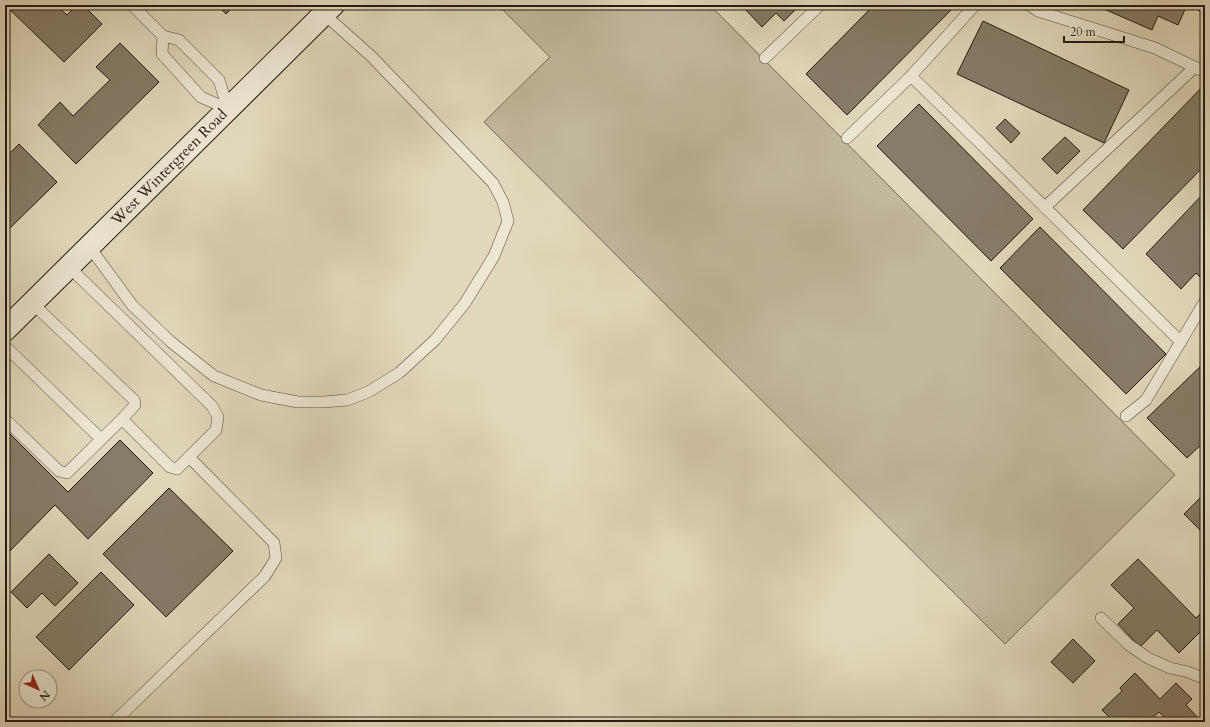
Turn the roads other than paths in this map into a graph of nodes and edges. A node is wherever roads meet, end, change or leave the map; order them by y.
1 (132, 5) edge
2 (820, 5) edge
3 (975, 5) edge
4 (1030, 5) edge
5 (328, 9) edge
6 (162, 36) junction
7 (765, 58) dead end
8 (1200, 69) edge
9 (911, 76) junction
10 (228, 109) junction
11 (847, 138) dead end
12 (1045, 207) junction
13 (89, 246) junction
14 (69, 266) junction
15 (1205, 301) edge
16 (32, 303) junction
17 (5, 330) edge
18 (1181, 342) junction
19 (5, 346) edge
20 (1126, 416) dead end
21 (5, 419) edge
22 (122, 419) junction
23 (102, 439) junction
24 (189, 457) junction
25 (1100, 618) dead end
26 (1205, 679) edge
27 (114, 722) edge

1 - 6 lane
2 - 7 lane
3 - 9 lane
4 - 8 lane
5 - 10 main road, West Wintergreen Road
5 - 13 lane
6 - 10 lane
6 - 10 lane
8 - 12 lane
9 - 11 lane
9 - 12 lane
10 - 13 main road, West Wintergreen Road
12 - 18 lane
13 - 14 main road, West Wintergreen Road
14 - 16 main road, West Wintergreen Road
14 - 24 lane
15 - 18 lane
16 - 17 main road, West Wintergreen Road
16 - 22 lane
18 - 20 lane
19 - 23 lane
21 - 23 lane
22 - 23 lane
22 - 24 lane
24 - 27 lane
25 - 26 lane

